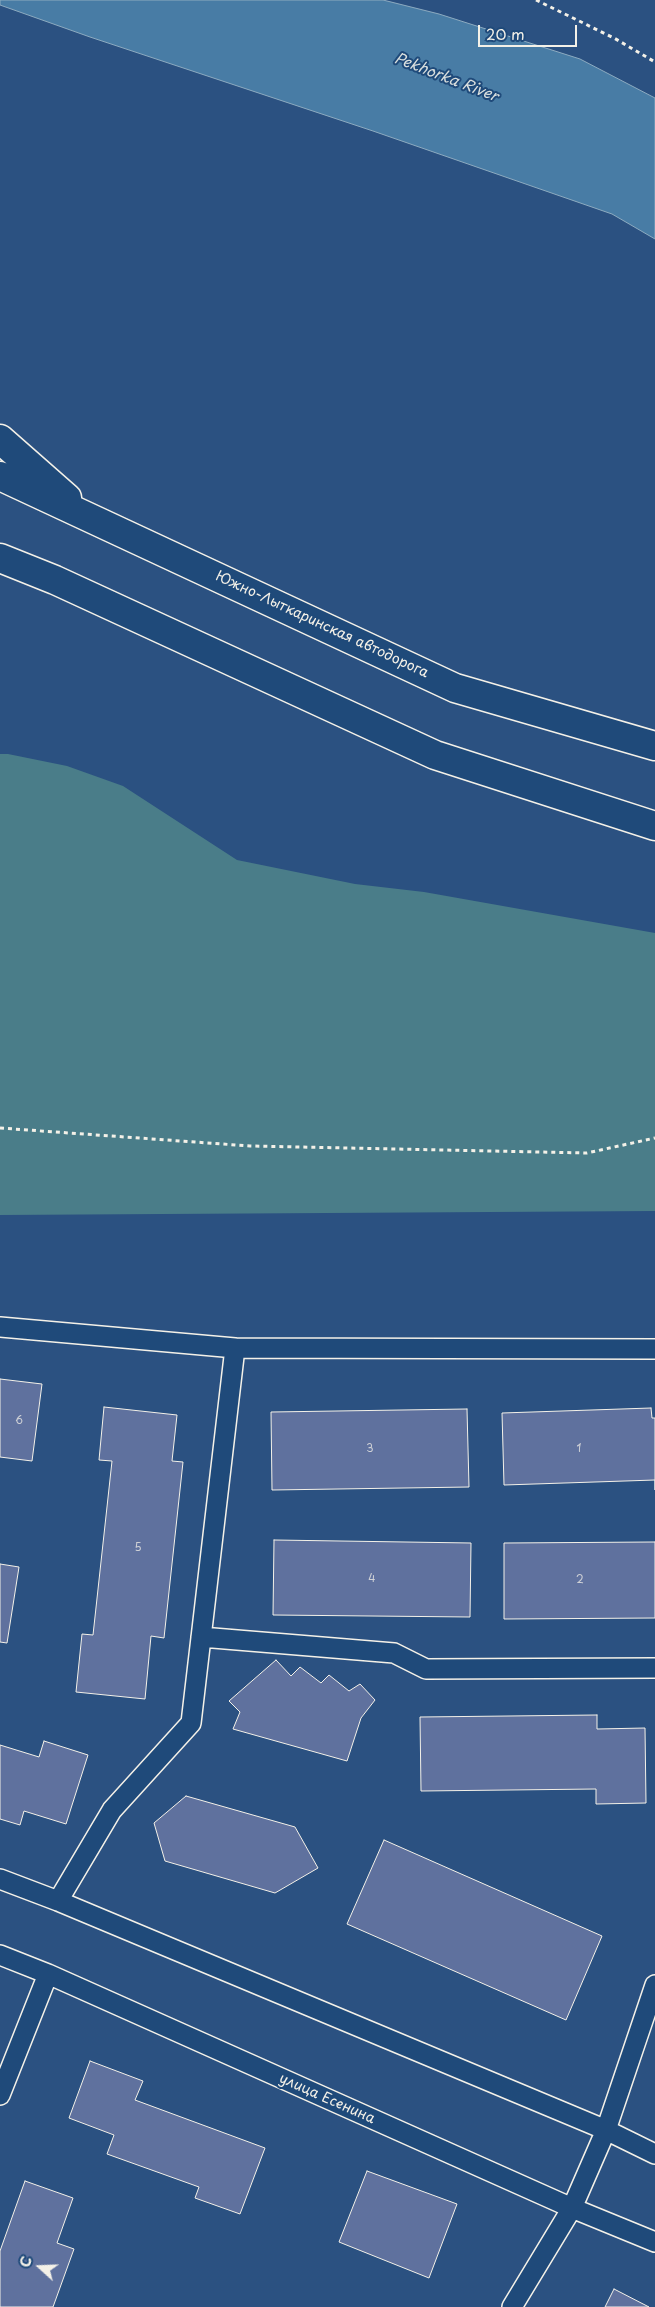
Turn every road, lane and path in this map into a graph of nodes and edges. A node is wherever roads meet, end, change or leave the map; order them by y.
1 (536, 0) edge
2 (655, 62) edge
3 (0, 438) edge
4 (0, 476) edge
5 (89, 517) junction
6 (0, 558) edge
7 (0, 565) edge
8 (55, 580) junction
9 (655, 746) edge
10 (655, 826) edge
11 (0, 1128) edge
12 (655, 1138) edge
13 (0, 1327) edge
14 (235, 1348) junction
15 (655, 1349) edge
16 (201, 1637) junction
17 (655, 1668) edge
18 (0, 1880) edge
19 (58, 1901) junction
20 (0, 1955) edge
21 (48, 1974) junction
22 (655, 1985) edge
23 (0, 2095) edge
24 (606, 2130) junction
25 (655, 2154) edge
26 (572, 2208) junction
27 (655, 2242) edge
28 (512, 2307) edge

1 - 2 path
3 - 5 main road
4 - 5 main road, Южно-Лыткаринская автодорога
5 - 9 main road, Южно-Лыткаринская автодорога
6 - 8 main road
7 - 8 main road
8 - 10 main road
11 - 12 path
13 - 14 lane
14 - 15 lane
14 - 16 lane
16 - 17 lane
16 - 19 lane
18 - 19 lane
19 - 24 lane
20 - 21 lane, улица Есенина
21 - 23 lane
21 - 26 lane, улица Есенина
22 - 24 lane
24 - 25 lane
24 - 26 lane
26 - 27 lane, улица Есенина
26 - 28 lane

